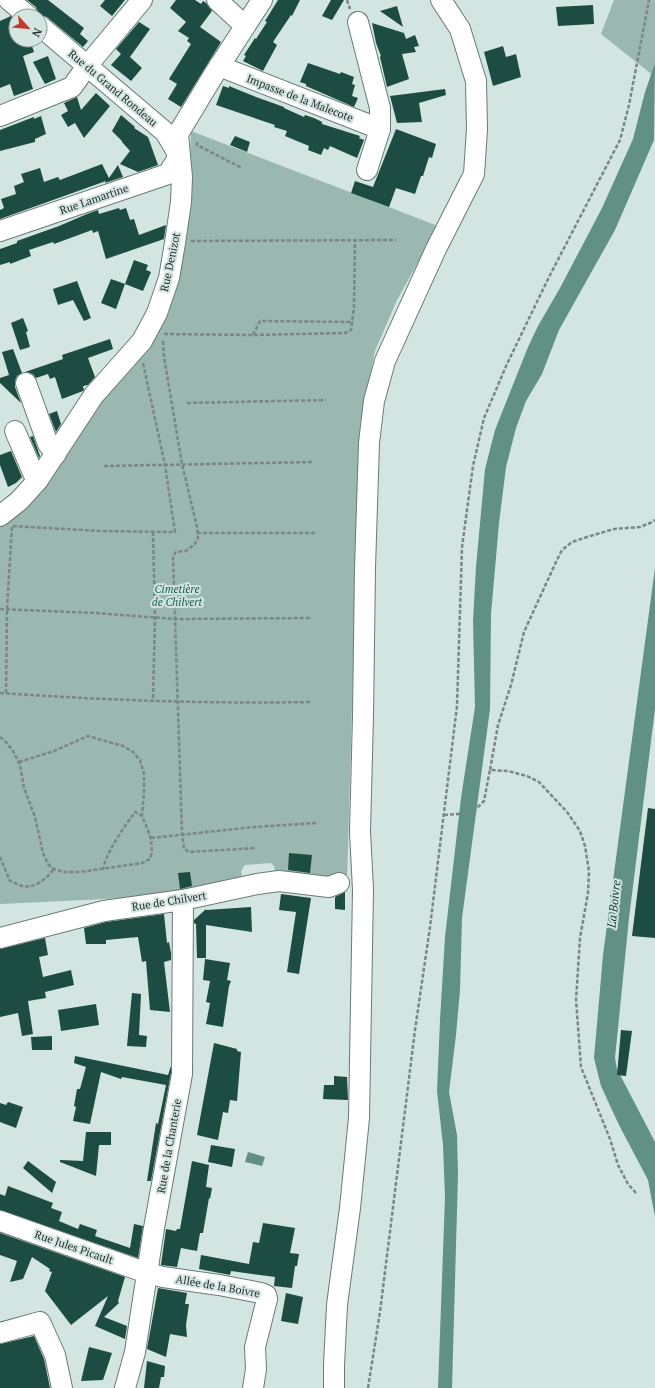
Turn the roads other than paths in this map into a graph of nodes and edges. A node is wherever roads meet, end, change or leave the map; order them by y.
1 (9, 0) edge
2 (142, 0) edge
3 (217, 0) edge
4 (262, 0) edge
5 (441, 0) edge
6 (18, 8) edge
7 (358, 22) dead end
8 (245, 26) junction
9 (48, 33) edge
10 (87, 66) junction
11 (219, 66) junction
12 (0, 116) edge
13 (380, 129) junction
14 (179, 156) junction
15 (367, 170) dead end
16 (0, 231) edge
17 (26, 383) dead end
18 (15, 431) dead end
19 (56, 454) junction
20 (38, 480) junction
21 (8, 524) edge
22 (339, 883) dead end
23 (183, 900) junction
24 (0, 938) edge
25 (0, 1221) edge
26 (147, 1273) junction
27 (0, 1333) edge
28 (62, 1388) edge
29 (125, 1388) edge
30 (253, 1388) edge
31 (334, 1388) edge

1 - 6 street
2 - 10 street
3 - 8 street
4 - 8 street, Rue Denizot
5 - 31 street
7 - 13 street
8 - 11 street, Rue Denizot
9 - 10 street, Rue du Grand Rondeau
10 - 12 street
10 - 14 street, Rue du Grand Rondeau
11 - 13 street, Impasse de la Malecote
11 - 14 street, Rue Denizot
13 - 15 street
14 - 16 street, Rue Lamartine
14 - 19 street, Rue Denizot
17 - 19 street
18 - 20 street
19 - 20 street, Rue Denizot
20 - 21 street, Rue Denizot
22 - 23 street, Rue de Chilvert
23 - 24 street, Rue de Chilvert
23 - 26 street, Rue de la Chanterie
25 - 26 street, Rue Jules Picault
26 - 29 street, Rue de la Chanterie
26 - 30 street, Allée de la Boivre
27 - 28 street

